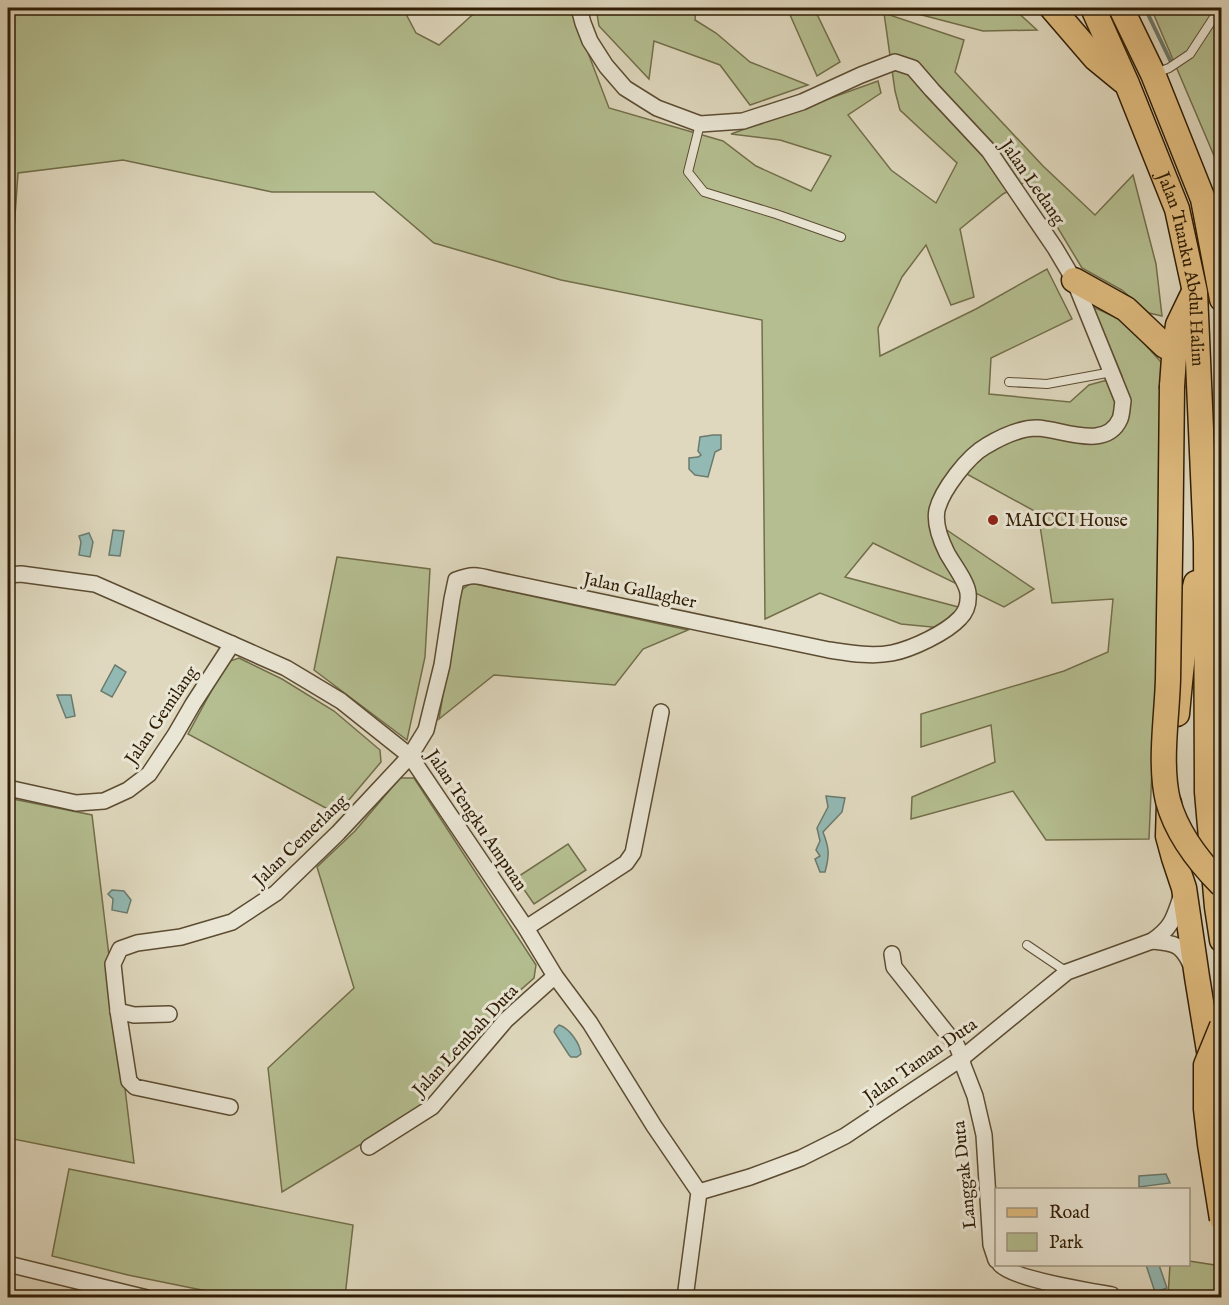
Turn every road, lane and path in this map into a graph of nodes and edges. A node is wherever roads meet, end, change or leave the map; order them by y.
1 (579, 8) edge
2 (1052, 8) edge
3 (1093, 8) edge
4 (1121, 8) edge
5 (1220, 8) edge
6 (1154, 74) junction
7 (1127, 84) junction
8 (700, 124) junction
9 (1203, 199) junction
10 (841, 237) dead end
11 (1221, 245) edge
12 (1074, 280) junction
13 (1194, 292) junction
14 (1221, 299) edge
15 (1174, 351) junction
16 (1112, 372) junction
17 (1009, 382) dead end
18 (1206, 543) junction
19 (8, 576) edge
20 (968, 590) joint
21 (232, 644) junction
22 (661, 712) dead end
23 (410, 756) junction
24 (8, 788) edge
25 (1221, 885) edge
26 (1184, 888) junction
27 (526, 928) junction
28 (1221, 940) edge
29 (1152, 941) junction
30 (1027, 945) dead end
31 (889, 961) dead end
32 (1067, 972) junction
33 (555, 976) junction
34 (1197, 977) junction
35 (118, 1011) junction
36 (169, 1014) dead end
37 (1221, 1026) edge
38 (963, 1058) junction
39 (230, 1107) dead end
40 (1221, 1131) edge
41 (369, 1147) dead end
42 (699, 1192) junction
43 (1221, 1219) edge
44 (995, 1257) edge
45 (8, 1264) edge
46 (1002, 1266) edge
47 (1112, 1295) dead end
48 (147, 1298) edge
49 (685, 1298) edge

1 - 8 street, Jalan Ledang
2 - 7 main road
3 - 7 main road, Jalan Tuanku Abdul Halim
4 - 6 main road, Jalan Tuanku Abdul Halim
5 - 6 lane
6 - 9 main road, Jalan Tuanku Abdul Halim
7 - 13 main road, Jalan Tuanku Abdul Halim
8 - 10 lane
8 - 12 street, Jalan Ledang
9 - 11 main road
9 - 14 main road, Jalan Tuanku Abdul Halim
12 - 15 main road
12 - 16 street, Jalan Ledang
13 - 15 main road
13 - 18 main road, Jalan Tuanku Abdul Halim
15 - 25 main road, bridge
16 - 17 lane
16 - 20 street, Jalan Ledang
18 - 26 main road
18 - 28 main road, Jalan Tuanku Abdul Halim
19 - 21 street, Jalan Tengku Ampuan
20 - 23 street, Jalan Gallagher
21 - 23 street, Jalan Tengku Ampuan
21 - 24 street, Jalan Gemilang
22 - 27 street
23 - 27 street, Jalan Tengku Ampuan
23 - 35 street, Jalan Cemerlang
26 - 29 street, Jalan Taman Duta
26 - 34 main road
27 - 33 street, Jalan Tengku Ampuan
29 - 32 street, Jalan Taman Duta
29 - 34 street
30 - 32 lane
31 - 38 street, Langgak Duta
32 - 38 street, Jalan Taman Duta
33 - 41 street, Jalan Lembah Duta
33 - 42 street, Jalan Tengku Ampuan
34 - 40 main road
35 - 36 street
35 - 39 street, Jalan Cemerlang
37 - 43 main road, bridge
38 - 42 street, Jalan Taman Duta
38 - 44 street, Langgak Duta
42 - 49 street
45 - 48 street
46 - 47 street

